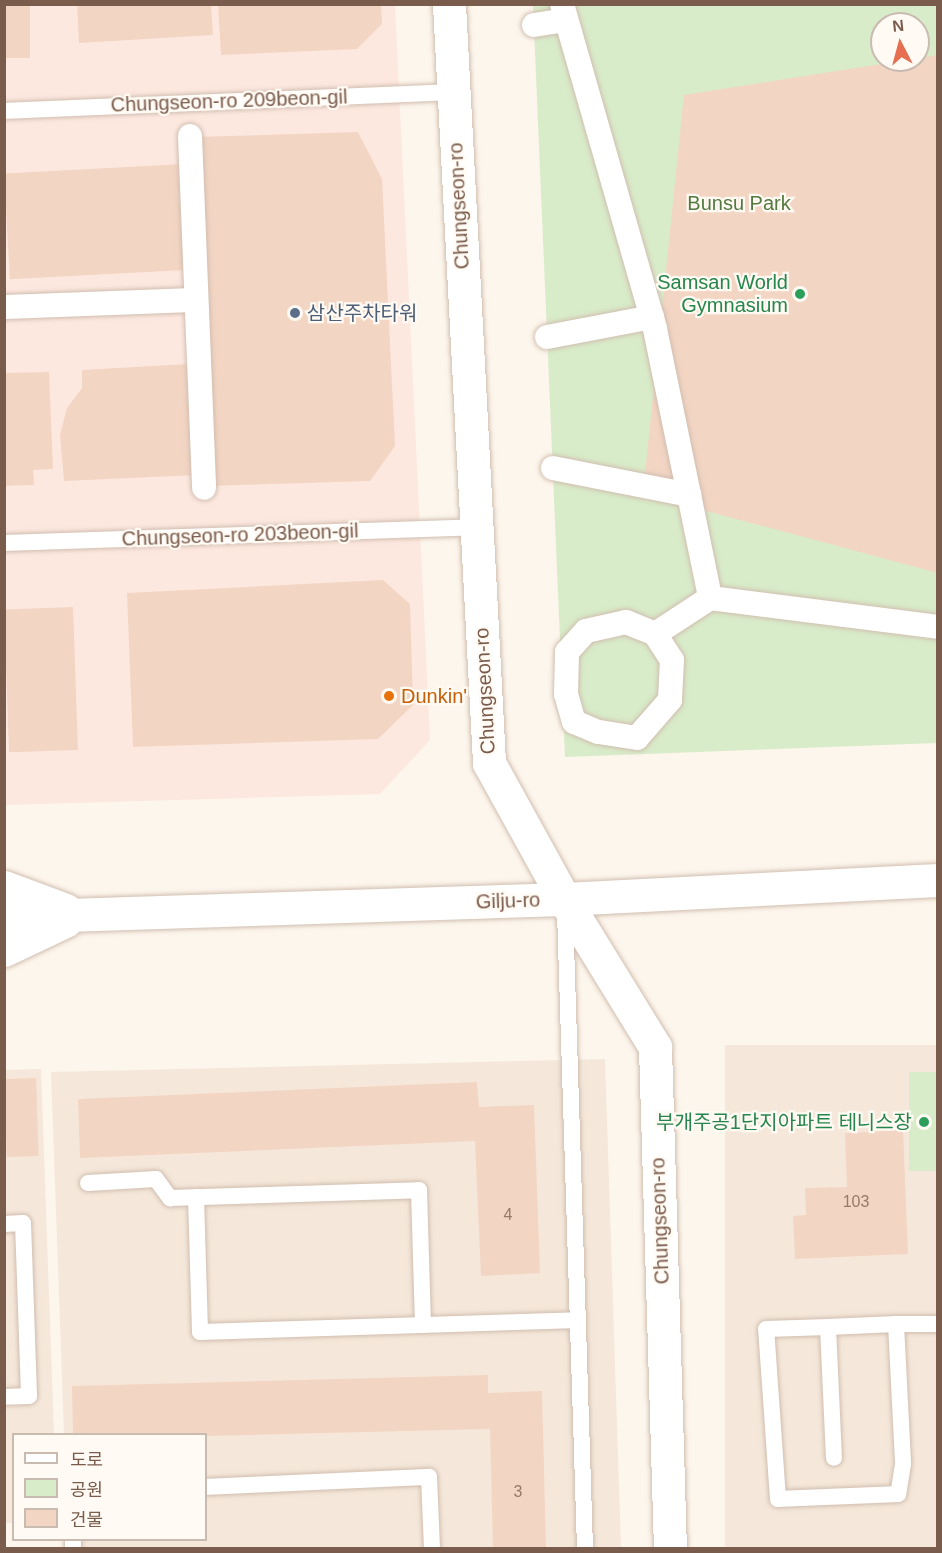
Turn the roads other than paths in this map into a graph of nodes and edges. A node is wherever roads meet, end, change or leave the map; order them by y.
1 (448, 4) edge
2 (564, 12) edge
3 (534, 26) dead end
4 (453, 92) junction
5 (4, 111) edge
6 (190, 136) dead end
7 (195, 300) junction
8 (4, 308) edge
9 (652, 317) junction
10 (547, 337) dead end
11 (553, 468) dead end
12 (204, 488) dead end
13 (689, 495) junction
14 (476, 527) junction
15 (4, 543) edge
16 (710, 598) junction
17 (938, 627) edge
18 (655, 634) junction
19 (938, 880) edge
20 (4, 887) edge
21 (564, 899) junction
22 (78, 915) junction
23 (4, 917) edge
24 (4, 950) edge
25 (88, 1183) dead end
26 (196, 1197) junction
27 (4, 1224) edge
28 (578, 1320) junction
29 (896, 1324) junction
30 (938, 1324) edge
31 (423, 1326) junction
32 (828, 1327) junction
33 (4, 1397) edge
34 (834, 1458) dead end
35 (207, 1486) edge
36 (432, 1548) edge
37 (585, 1548) edge
38 (670, 1548) edge

1 - 4 street, Chungseon-ro
2 - 3 street
2 - 9 street
4 - 5 lane, Chungseon-ro 209beon-gil
4 - 14 street, Chungseon-ro
6 - 7 street
7 - 8 street
7 - 12 street
9 - 10 street
9 - 13 street
11 - 13 street
13 - 16 street
14 - 15 lane, Chungseon-ro 203beon-gil
14 - 21 street, Chungseon-ro
16 - 17 street
16 - 18 street
18 - 18 street
19 - 21 street, Gilju-ro
20 - 22 street, Gilju-ro
21 - 22 street, Gilju-ro
21 - 28 lane
21 - 38 street, Chungseon-ro
22 - 23 street, Gilju-ro
22 - 24 street, Gilju-ro
25 - 26 lane
26 - 31 lane
26 - 31 lane
27 - 33 lane
28 - 31 lane
28 - 37 lane
29 - 30 lane
29 - 32 lane
29 - 32 lane
32 - 34 lane
35 - 36 lane

